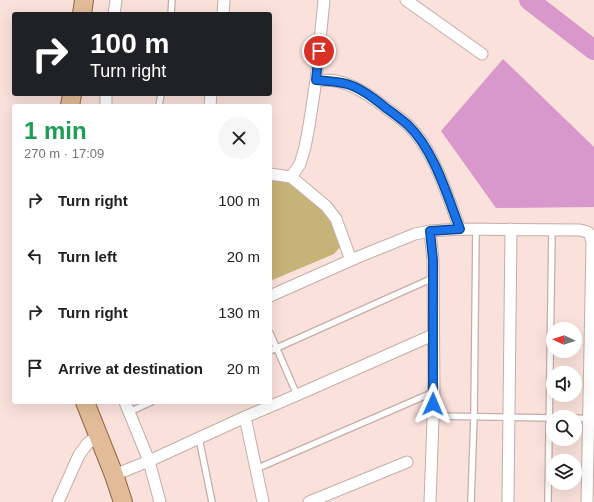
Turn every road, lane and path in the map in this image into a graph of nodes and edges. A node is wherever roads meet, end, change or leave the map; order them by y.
1 (84, 0) edge
2 (116, 0) edge
3 (172, 0) edge
4 (224, 0) edge
5 (324, 0) edge
6 (406, 0) edge
7 (82, 12) edge
8 (115, 12) edge
9 (171, 12) edge
10 (223, 12) edge
11 (482, 54) dead end
12 (316, 80) junction
13 (272, 174) edge
14 (291, 177) junction
15 (476, 228) junction
16 (460, 229) junction
17 (552, 229) junction
18 (511, 230) junction
19 (430, 231) junction
20 (592, 234) edge
21 (351, 260) junction
22 (433, 278) junction
23 (272, 295) edge
24 (433, 335) junction
25 (272, 337) edge
26 (277, 348) junction
27 (272, 350) edge
28 (434, 392) junction
29 (297, 395) junction
30 (86, 404) edge
31 (141, 404) edge
32 (127, 407) edge
33 (551, 410) edge
34 (433, 416) junction
35 (474, 416) junction
36 (245, 417) junction
37 (509, 417) junction
38 (546, 418) edge
39 (582, 418) edge
40 (589, 419) junction
41 (99, 435) junction
42 (199, 438) junction
43 (550, 446) edge
44 (148, 461) junction
45 (407, 462) dead end
46 (256, 469) junction
47 (114, 475) junction
48 (58, 502) edge
49 (123, 502) edge
50 (160, 502) edge
51 (212, 502) edge
52 (263, 502) edge
53 (309, 502) edge
54 (430, 502) edge
55 (471, 502) edge
56 (508, 502) edge
57 (548, 502) edge
58 (587, 502) edge

1 - 7 main road
2 - 8 street
3 - 9 lane
4 - 10 street
5 - 12 street
6 - 11 street
12 - 14 street
12 - 16 street
13 - 14 street
14 - 21 street
15 - 16 street
15 - 18 street
15 - 35 lane
16 - 19 street
17 - 18 street
17 - 20 street
17 - 33 lane
18 - 37 street
19 - 21 street
19 - 22 street
20 - 40 street
21 - 23 street
22 - 24 street
22 - 26 lane
24 - 28 street
24 - 29 street
25 - 26 lane
26 - 27 lane
26 - 29 lane
28 - 34 street
28 - 46 lane
29 - 36 street
30 - 41 main road
31 - 32 lane
32 - 44 street
34 - 35 lane
34 - 54 street
35 - 37 lane
35 - 55 lane
36 - 42 street
36 - 46 street
37 - 38 lane
37 - 56 street
39 - 40 lane
40 - 58 street
41 - 47 main road
41 - 48 street
42 - 44 street
42 - 51 lane
43 - 57 lane
44 - 47 street
44 - 50 street
45 - 53 street
46 - 52 street
47 - 49 main road

